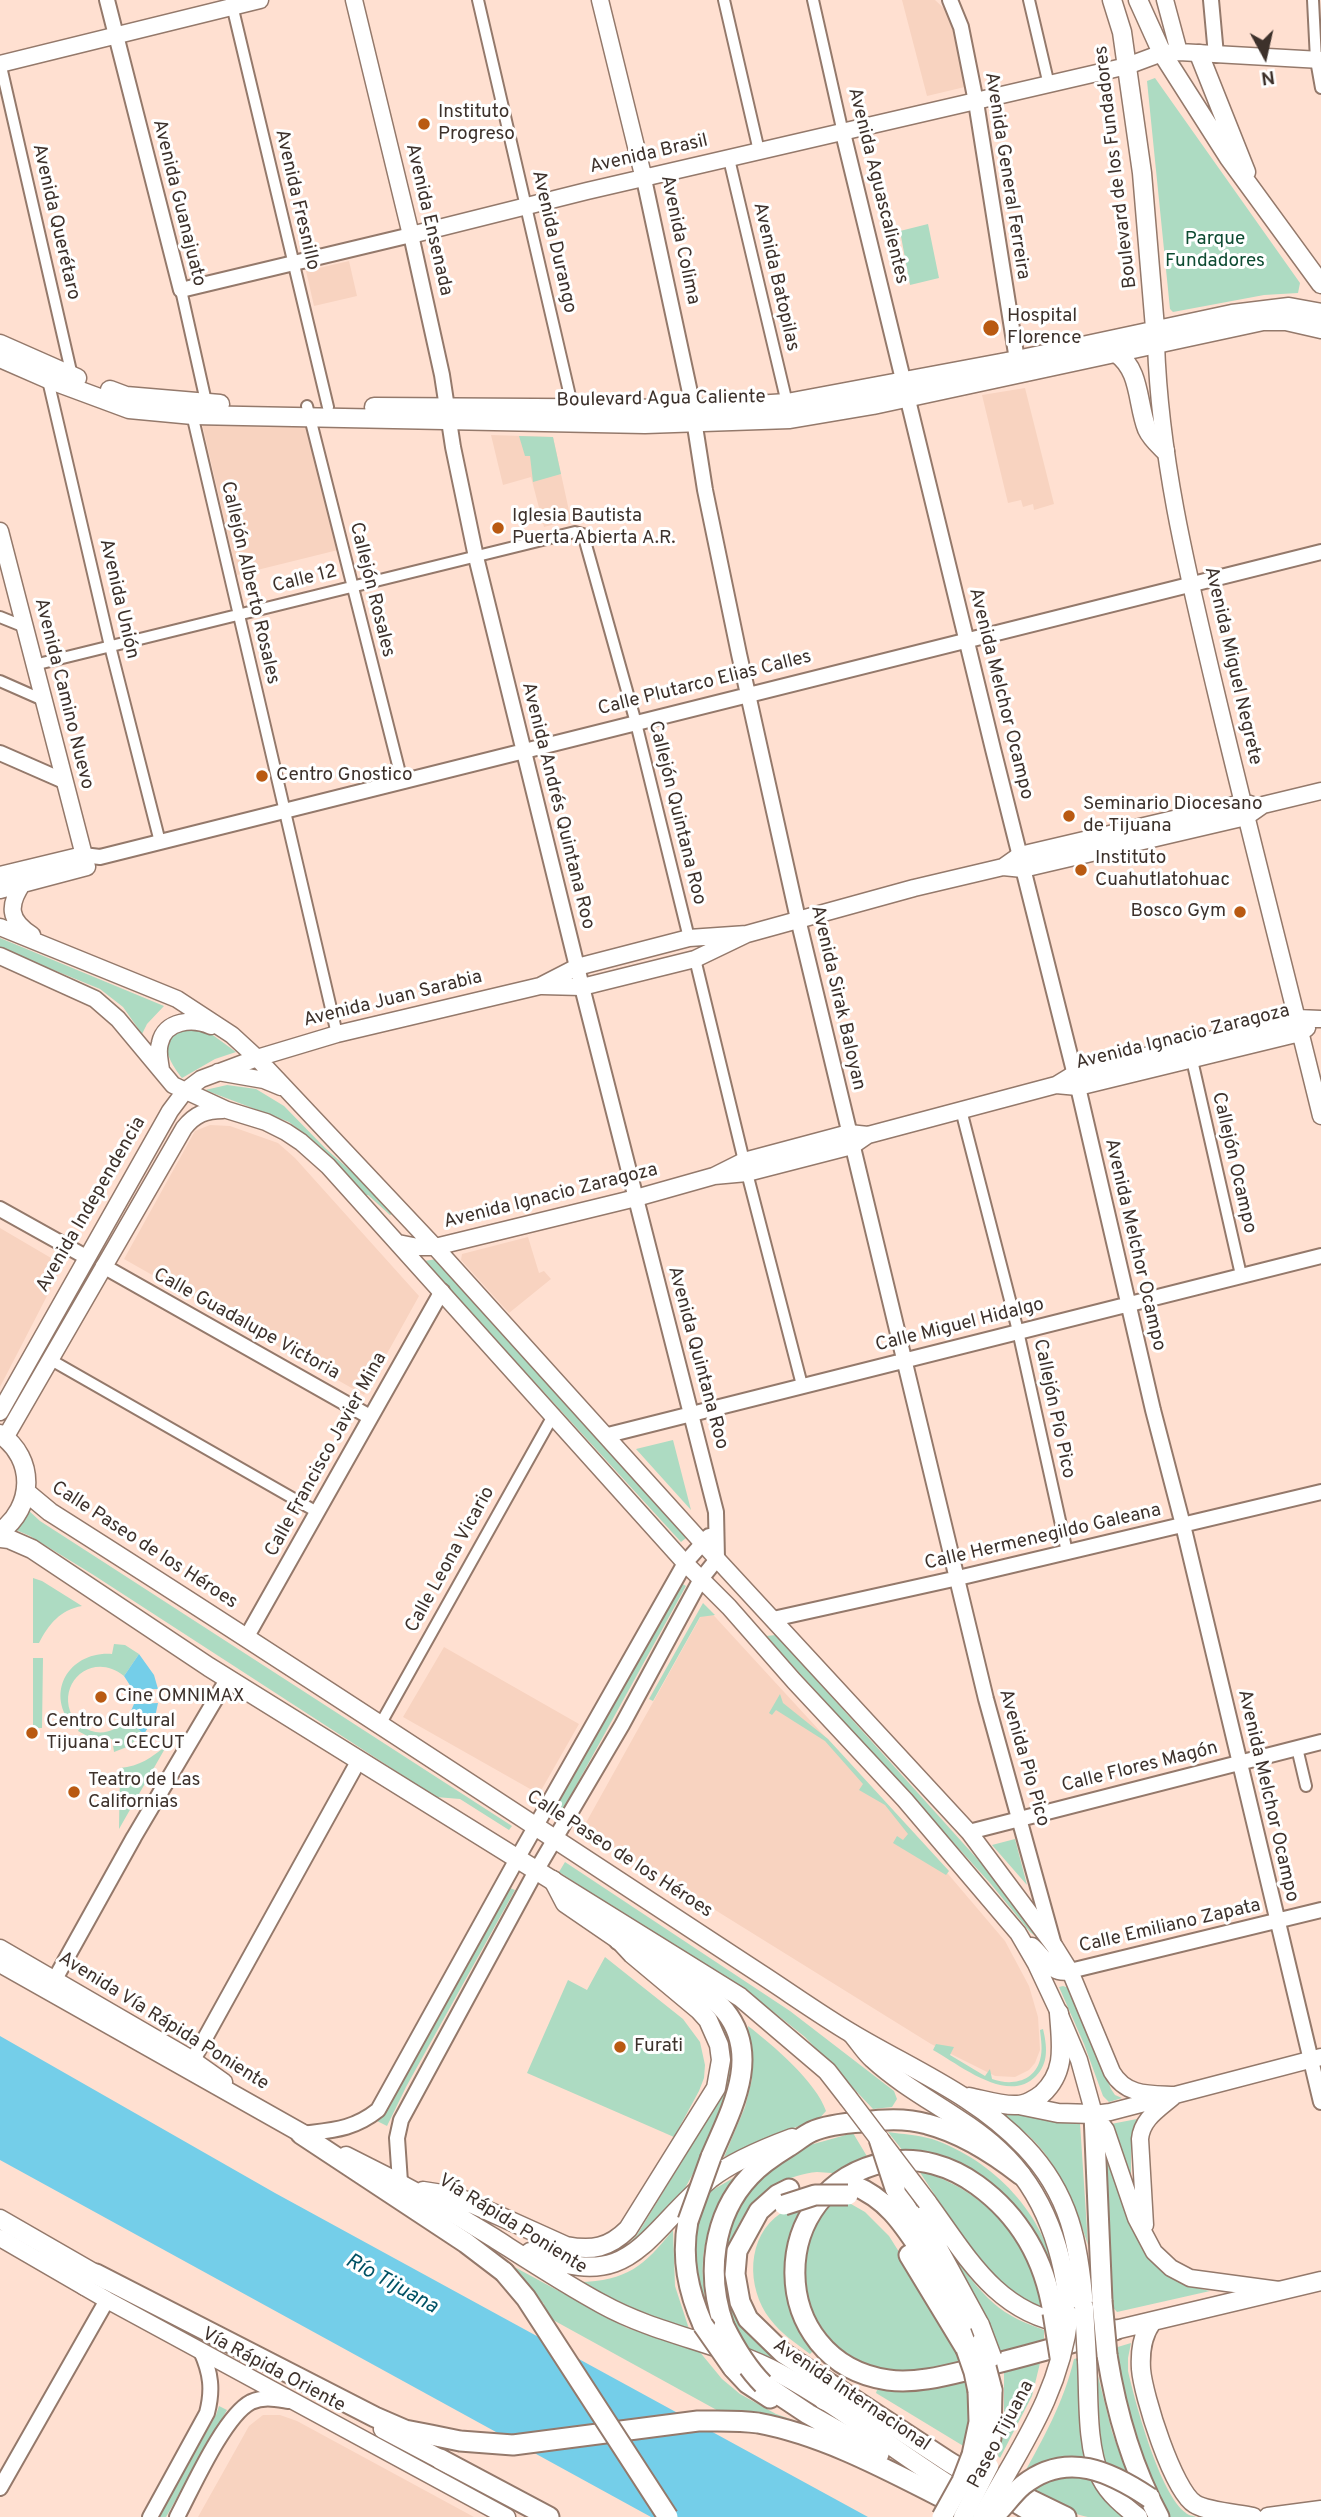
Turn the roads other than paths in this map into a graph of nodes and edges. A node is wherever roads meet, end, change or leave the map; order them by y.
1 (107, 0) edge
2 (260, 0) edge
3 (354, 0) edge
4 (478, 0) edge
5 (600, 0) edge
6 (724, 0) edge
7 (813, 0) edge
8 (950, 0) edge
9 (1029, 0) edge
10 (1112, 0) edge
11 (1138, 0) edge
12 (1166, 0) edge
13 (1211, 0) edge
14 (1313, 0) edge
15 (232, 3) edge
16 (115, 35) junction
17 (1170, 53) junction
18 (1207, 54) junction
19 (1319, 60) edge
20 (0, 63) edge
21 (1127, 66) junction
22 (1049, 85) junction
23 (1321, 88) edge
24 (976, 102) junction
25 (843, 133) junction
26 (759, 152) junction
27 (729, 159) junction
28 (644, 178) junction
29 (1247, 186) junction
30 (527, 206) junction
31 (411, 235) junction
32 (293, 264) junction
33 (1321, 284) edge
34 (181, 290) junction
35 (1321, 313) edge
36 (1321, 329) edge
37 (1156, 337) junction
38 (0, 344) edge
39 (1116, 353) junction
40 (0, 358) edge
41 (1017, 360) junction
42 (46, 372) junction
43 (74, 383) junction
44 (906, 389) junction
45 (787, 403) junction
46 (328, 407) junction
47 (200, 409) junction
48 (573, 409) junction
49 (309, 412) junction
50 (450, 415) junction
51 (693, 416) junction
52 (1165, 451) junction
53 (0, 531) edge
54 (583, 534) joint
55 (1321, 552) edge
56 (476, 557) junction
57 (1191, 585) junction
58 (352, 587) junction
59 (239, 615) junction
60 (0, 617) edge
61 (25, 627) junction
62 (967, 641) junction
63 (110, 646) junction
64 (34, 665) junction
65 (0, 681) edge
66 (748, 695) junction
67 (43, 699) junction
68 (636, 723) junction
69 (524, 751) junction
70 (0, 753) edge
71 (64, 781) junction
72 (402, 782) junction
73 (1321, 791) edge
74 (1244, 810) junction
75 (285, 811) junction
76 (160, 842) junction
77 (90, 860) junction
78 (1021, 862) junction
79 (2, 874) edge
80 (23, 883) junction
81 (0, 890) edge
82 (798, 919) junction
83 (0, 927) edge
84 (747, 934) junction
85 (689, 938) junction
86 (52, 947) junction
87 (0, 956) edge
88 (695, 959) junction
89 (577, 967) junction
90 (540, 986) junction
91 (582, 987) junction
92 (1319, 1020) edge
93 (1298, 1025) junction
94 (337, 1034) junction
95 (232, 1035) junction
96 (257, 1058) junction
97 (1192, 1060) junction
98 (161, 1071) junction
99 (215, 1072) junction
100 (1076, 1081) junction
101 (284, 1088) junction
102 (185, 1091) junction
103 (227, 1110) junction
104 (961, 1110) junction
105 (1321, 1116) edge
106 (851, 1140) junction
107 (745, 1167) junction
108 (636, 1198) junction
109 (0, 1209) edge
110 (398, 1243) junction
111 (436, 1247) junction
112 (1321, 1255) edge
113 (86, 1257) junction
114 (103, 1266) junction
115 (1241, 1275) junction
116 (442, 1291) junction
117 (1129, 1305) junction
118 (1018, 1331) junction
119 (905, 1359) junction
120 (51, 1360) junction
121 (802, 1385) junction
122 (0, 1412) edge
123 (554, 1414) junction
124 (692, 1415) junction
125 (370, 1417) junction
126 (608, 1435) junction
127 (3, 1436) edge
128 (26, 1492) junction
129 (1321, 1492) edge
130 (317, 1512) junction
131 (1183, 1525) junction
132 (717, 1528) junction
133 (0, 1532) edge
134 (0, 1538) edge
135 (702, 1543) junction
136 (1067, 1552) junction
137 (717, 1559) junction
138 (685, 1563) junction
139 (958, 1578) junction
140 (701, 1579) junction
141 (729, 1607) junction
142 (773, 1619) junction
143 (246, 1637) junction
144 (228, 1678) junction
145 (381, 1723) junction
146 (1321, 1742) edge
147 (1297, 1748) junction
148 (359, 1760) junction
149 (1239, 1762) junction
150 (1306, 1786) dead end
151 (1021, 1818) junction
152 (536, 1826) junction
153 (969, 1832) junction
154 (555, 1839) junction
155 (516, 1859) junction
156 (537, 1871) junction
157 (553, 1880) junction
158 (1321, 1910) edge
159 (1276, 1922) junction
160 (1018, 1933) junction
161 (619, 1940) junction
162 (1055, 1947) junction
163 (0, 1948) edge
164 (0, 1963) edge
165 (1070, 1971) junction
166 (55, 1979) junction
167 (1059, 2012) junction
168 (852, 2034) junction
169 (1316, 2058) edge
170 (193, 2060) junction
171 (1174, 2095) junction
172 (966, 2097) junction
173 (1321, 2102) edge
174 (1019, 2105) junction
175 (1094, 2114) junction
176 (812, 2131) junction
177 (301, 2134) junction
178 (879, 2140) joint
179 (1021, 2175) junction
180 (407, 2186) junction
181 (904, 2186) junction
182 (850, 2190) junction
183 (786, 2197) junction
184 (4, 2227) edge
185 (493, 2237) junction
186 (1149, 2244) junction
187 (940, 2272) junction
188 (91, 2280) junction
189 (1321, 2281) edge
190 (1282, 2290) junction
191 (107, 2300) junction
192 (1077, 2309) junction
193 (1152, 2322) junction
194 (1115, 2330) junction
195 (976, 2339) junction
196 (201, 2351) junction
197 (1060, 2357) joint
198 (990, 2392) junction
199 (824, 2400) junction
200 (292, 2401) junction
201 (808, 2414) junction
202 (440, 2459) junction
203 (981, 2461) junction
204 (950, 2462) junction
205 (0, 2488) edge
206 (939, 2496) junction
207 (1151, 2510) edge
208 (1321, 2510) edge
209 (150, 2517) edge
210 (177, 2517) edge
211 (507, 2517) edge
212 (539, 2517) edge
213 (549, 2517) edge
214 (667, 2517) edge
215 (942, 2517) edge
216 (957, 2517) edge
217 (963, 2517) edge
218 (980, 2517) edge
219 (993, 2517) edge
220 (1003, 2517) edge
221 (1040, 2517) edge
222 (1066, 2517) edge
223 (1254, 2517) edge
224 (1268, 2517) edge

1 - 16 street, Avenida Guanajuato
2 - 15 main road
3 - 31 main road, Avenida Ensenada
4 - 30 street, Avenida Durango
5 - 28 main road, Avenida Colima
6 - 26 street
7 - 25 street, Avenida Aguascalientes
8 - 24 street, Avenida General Ferreira
9 - 22 street
10 - 21 main road, Boulevard de los Fundadores
11 - 17 main road
12 - 17 main road
13 - 18 street
14 - 19 street
15 - 16 main road
15 - 32 street, Avenida Fresnillo
16 - 20 main road
16 - 34 street, Avenida Guanajuato
17 - 18 main road
17 - 21 main road, Avenida Brasil
17 - 29 main road
18 - 19 main road
18 - 29 main road
19 - 23 street
20 - 43 street, Avenida Querétaro
21 - 22 main road, Avenida Brasil
21 - 37 main road, Boulevard de los Fundadores
22 - 24 main road, Avenida Brasil
24 - 25 main road, Avenida Brasil
24 - 41 street, Avenida General Ferreira
25 - 26 main road, Avenida Brasil
25 - 44 street, Avenida Aguascalientes
26 - 27 main road, Avenida Brasil
27 - 28 main road, Avenida Brasil
27 - 45 street, Avenida Batopilas
28 - 30 main road, Avenida Brasil
28 - 51 street, Avenida Colima
29 - 33 main road
30 - 31 main road, Avenida Brasil
30 - 48 street, Avenida Durango
31 - 32 street, Avenida Brasil
31 - 50 street, Avenida Ensenada
32 - 34 street, Avenida Brasil
32 - 46 street, Avenida Fresnillo
34 - 47 street, Avenida Guanajuato
35 - 37 main road, Boulevard Agua Caliente
36 - 37 main road, Boulevard Agua Caliente
37 - 39 main road, Boulevard Agua Caliente
37 - 41 main road, Boulevard Agua Caliente
37 - 52 main road, Avenida Miguel Negrete
38 - 42 main road, Boulevard Agua Caliente
39 - 44 main road, Boulevard Agua Caliente
39 - 52 main road
40 - 42 main road, Boulevard Agua Caliente
41 - 44 main road, Boulevard Agua Caliente
42 - 43 main road, Boulevard Agua Caliente
42 - 63 street, Avenida Unión
43 - 47 main road, Boulevard Agua Caliente
44 - 45 main road, Boulevard Agua Caliente
44 - 51 main road, Boulevard Agua Caliente
44 - 62 street, Avenida Melchor Ocampo
45 - 51 main road, Boulevard Agua Caliente
46 - 49 main road, Boulevard Agua Caliente
46 - 50 main road, Boulevard Agua Caliente
47 - 49 main road, Boulevard Agua Caliente
47 - 59 street, Callejón Alberto Rosales
48 - 50 main road, Boulevard Agua Caliente
48 - 51 main road, Boulevard Agua Caliente
49 - 50 main road, Boulevard Agua Caliente
49 - 58 street, Callejón Rosales
50 - 51 main road, Boulevard Agua Caliente
50 - 56 street, Avenida Andrés Quintana Roo
51 - 66 street, Avenida Sirak Baloyan
52 - 57 main road, Avenida Miguel Negrete
53 - 61 main road, Avenida Camino Nuevo
54 - 56 street, Calle 12
54 - 68 street, Callejón Quintana Roo
55 - 57 street, Calle Plutarco Elias Calles
56 - 58 street, Calle 12
56 - 69 street, Avenida Andrés Quintana Roo
57 - 62 street, Calle Plutarco Elias Calles
57 - 74 main road, Avenida Miguel Negrete
58 - 59 street, Calle 12
58 - 72 street, Callejón Rosales
59 - 63 street, Calle 12
59 - 75 street, Callejón Alberto Rosales
60 - 61 street
61 - 64 main road, Avenida Camino Nuevo
62 - 66 street, Calle Plutarco Elias Calles
62 - 78 street, Avenida Melchor Ocampo
63 - 64 street, Calle 12
63 - 76 street, Avenida Unión
64 - 67 main road, Avenida Camino Nuevo
65 - 67 street
66 - 68 street, Calle Plutarco Elias Calles
66 - 82 street, Avenida Sirak Baloyan
67 - 71 main road, Avenida Camino Nuevo
68 - 69 street, Calle Plutarco Elias Calles
68 - 85 street, Callejón Quintana Roo
69 - 72 street, Calle Plutarco Elias Calles
69 - 89 street, Avenida Andrés Quintana Roo
70 - 71 street
71 - 77 main road, Avenida Camino Nuevo
72 - 75 street, Calle Plutarco Elias Calles
73 - 74 main road, Avenida Juan Sarabia
74 - 78 main road, Avenida Juan Sarabia
74 - 93 main road, Avenida Miguel Negrete
75 - 76 street, Calle Plutarco Elias Calles
75 - 94 street, Callejón Alberto Rosales
76 - 77 street, Calle Plutarco Elias Calles
77 - 79 main road, Calle Plutarco Elias Calles
77 - 80 main road, Calle Plutarco Elias Calles
78 - 82 main road, Avenida Juan Sarabia
78 - 100 street, Avenida Melchor Ocampo
80 - 81 main road, Calle Plutarco Elias Calles
80 - 86 main road
82 - 84 main road, Avenida Juan Sarabia
82 - 106 street, Avenida Sirak Baloyan
83 - 86 main road
84 - 85 main road, Avenida Juan Sarabia
84 - 88 main road, Avenida Juan Sarabia
85 - 89 main road, Avenida Juan Sarabia
86 - 95 main road
87 - 98 main road
88 - 91 main road, Avenida Juan Sarabia
88 - 107 street
89 - 90 main road, Avenida Juan Sarabia
89 - 91 street, Avenida Andrés Quintana Roo
90 - 91 main road, Avenida Juan Sarabia
90 - 94 main road, Avenida Juan Sarabia
91 - 108 street, Avenida Andrés Quintana Roo
92 - 93 main road, Avenida Ignacio Zaragoza
93 - 97 main road, Avenida Ignacio Zaragoza
93 - 100 main road, Avenida Ignacio Zaragoza
93 - 105 main road, Avenida Miguel Negrete
94 - 96 main road, Avenida Juan Sarabia
95 - 96 main road
95 - 98 main road
96 - 99 main road, Avenida Independencia
96 - 101 main road
97 - 100 main road, Avenida Ignacio Zaragoza
97 - 115 street, Callejón Ocampo
98 - 102 main road
99 - 101 main road
99 - 102 main road, Avenida Independencia
100 - 104 main road, Avenida Ignacio Zaragoza
100 - 117 street, Avenida Melchor Ocampo
101 - 111 main road
102 - 103 main road
102 - 113 main road, Avenida Independencia
103 - 110 main road
103 - 114 main road, Avenida Independencia
104 - 106 main road, Avenida Ignacio Zaragoza
104 - 118 street, Callejón Pío Pico
106 - 107 main road, Avenida Ignacio Zaragoza
106 - 119 street, Avenida Sirak Baloyan
107 - 108 main road, Avenida Ignacio Zaragoza
107 - 121 street
108 - 111 main road, Avenida Ignacio Zaragoza
108 - 124 street, Avenida Quintana Roo
109 - 113 street
110 - 111 main road, Avenida Ignacio Zaragoza
110 - 116 main road
111 - 126 main road
112 - 115 street, Calle Miguel Hidalgo
113 - 122 main road, Avenida Independencia
114 - 120 main road, Avenida Independencia
114 - 125 street, Calle Guadalupe Victoria
115 - 117 street, Calle Miguel Hidalgo
116 - 123 main road
116 - 125 street, Calle Francisco Javier Mina
117 - 118 street, Calle Miguel Hidalgo
117 - 131 street, Avenida Melchor Ocampo
118 - 119 street, Calle Miguel Hidalgo
118 - 136 street, Callejón Pío Pico
119 - 121 street, Calle Miguel Hidalgo
119 - 139 street, Avenida Sirak Baloyan
120 - 127 main road, Avenida Independencia
120 - 130 street
121 - 124 street, Calle Miguel Hidalgo
123 - 138 main road
123 - 145 street, Calle Leona Vicario
124 - 126 street, Calle Miguel Hidalgo
124 - 132 street, Avenida Quintana Roo
125 - 130 street, Calle Francisco Javier Mina
126 - 135 main road
127 - 128 main road
128 - 133 main road
128 - 143 main road, Calle Paseo de los Héroes
129 - 131 street, Calle Hermenegildo Galeana
130 - 143 street, Calle Francisco Javier Mina
131 - 136 street, Calle Hermenegildo Galeana
131 - 149 street, Avenida Melchor Ocampo
132 - 135 street
132 - 137 street, Avenida Quintana Roo
134 - 144 main road
135 - 137 main road
135 - 138 street
136 - 139 street, Calle Hermenegildo Galeana
137 - 140 street
137 - 142 main road
138 - 140 main road
138 - 152 street
139 - 142 street, Calle Hermenegildo Galeana
139 - 151 street, Avenida Pio Pico
140 - 141 main road
140 - 154 street
141 - 142 main road
141 - 160 main road
142 - 153 main road
143 - 145 main road, Calle Paseo de los Héroes
144 - 148 main road
144 - 166 street
145 - 152 main road, Calle Paseo de los Héroes
146 - 147 street, Calle Flores Magón
147 - 149 street, Calle Flores Magón
147 - 150 street
148 - 155 main road
148 - 170 street
149 - 151 street, Calle Flores Magón
149 - 159 street, Avenida Melchor Ocampo
151 - 153 street, Calle Flores Magón
151 - 162 street, Avenida Pio Pico
152 - 154 main road, Calle Paseo de los Héroes
152 - 155 street
153 - 162 main road
154 - 156 street
154 - 168 main road, Calle Paseo de los Héroes
155 - 156 main road
155 - 177 street
156 - 157 main road
156 - 180 street
157 - 161 main road
157 - 178 main road, bridge
158 - 159 street, Calle Emiliano Zapata
159 - 165 street, Calle Emiliano Zapata
159 - 169 street, Avenida Melchor Ocampo
160 - 165 main road
160 - 167 main road
161 - 180 main road
161 - 201 highway, bridge
162 - 165 main road
163 - 166 main road, Avenida Vía Rápida Poniente
164 - 177 main road, Vía Rápida Poniente
165 - 171 main road
166 - 170 main road, Avenida Vía Rápida Poniente
167 - 174 main road
167 - 175 main road
168 - 172 main road, Calle Paseo de los Héroes
168 - 179 main road
169 - 171 main road
169 - 173 street, Avenida Melchor Ocampo
170 - 177 main road, Avenida Vía Rápida Poniente
171 - 175 main road
171 - 186 main road
172 - 174 main road
172 - 192 main road, Calle Paseo de los Héroes
174 - 175 main road
175 - 186 main road
175 - 192 highway
176 - 179 highway
176 - 185 main road
176 - 201 highway, bridge
177 - 180 main road, Vía Rápida Poniente
177 - 214 highway, bridge
178 - 181 highway, bridge
179 - 192 main road
180 - 185 main road, Vía Rápida Poniente
181 - 187 highway
181 - 194 main road, bridge
181 - 195 main road
182 - 183 highway, Avenida Internacional
182 - 187 highway, Avenida Internacional
182 - 195 highway
183 - 204 highway, Avenida Internacional
183 - 222 highway
184 - 188 main road, Vía Rápida Oriente
185 - 199 main road, Vía Rápida Poniente
186 - 190 main road
187 - 195 highway, Avenida Internacional
188 - 191 main road, Vía Rápida Oriente
188 - 202 main road, Vía Rápida Oriente
188 - 206 highway
189 - 190 main road
190 - 193 main road
191 - 196 main road, Vía Rápida Oriente
191 - 205 street
192 - 194 highway
192 - 197 highway, bridge
192 - 207 highway, bridge
192 - 207 main road, Calle Paseo de los Héroes, bridge
193 - 194 main road
193 - 223 main road
195 - 198 highway, bridge
195 - 198 main road, bridge
196 - 200 main road, Vía Rápida Oriente
196 - 209 street
197 - 218 main road, Paseo Tijuana, bridge
198 - 203 highway
199 - 204 highway
199 - 220 main road, Vía Rápida Poniente
200 - 210 street
200 - 211 main road, Vía Rápida Oriente
201 - 206 highway, Avenida Internacional
202 - 212 main road
202 - 213 highway, Vía Rápida Oriente
203 - 215 highway, bridge
203 - 216 highway
203 - 217 main road, bridge
204 - 221 highway, Avenida Internacional
206 - 218 highway, Avenida Internacional
207 - 219 highway, bridge
208 - 224 main road

